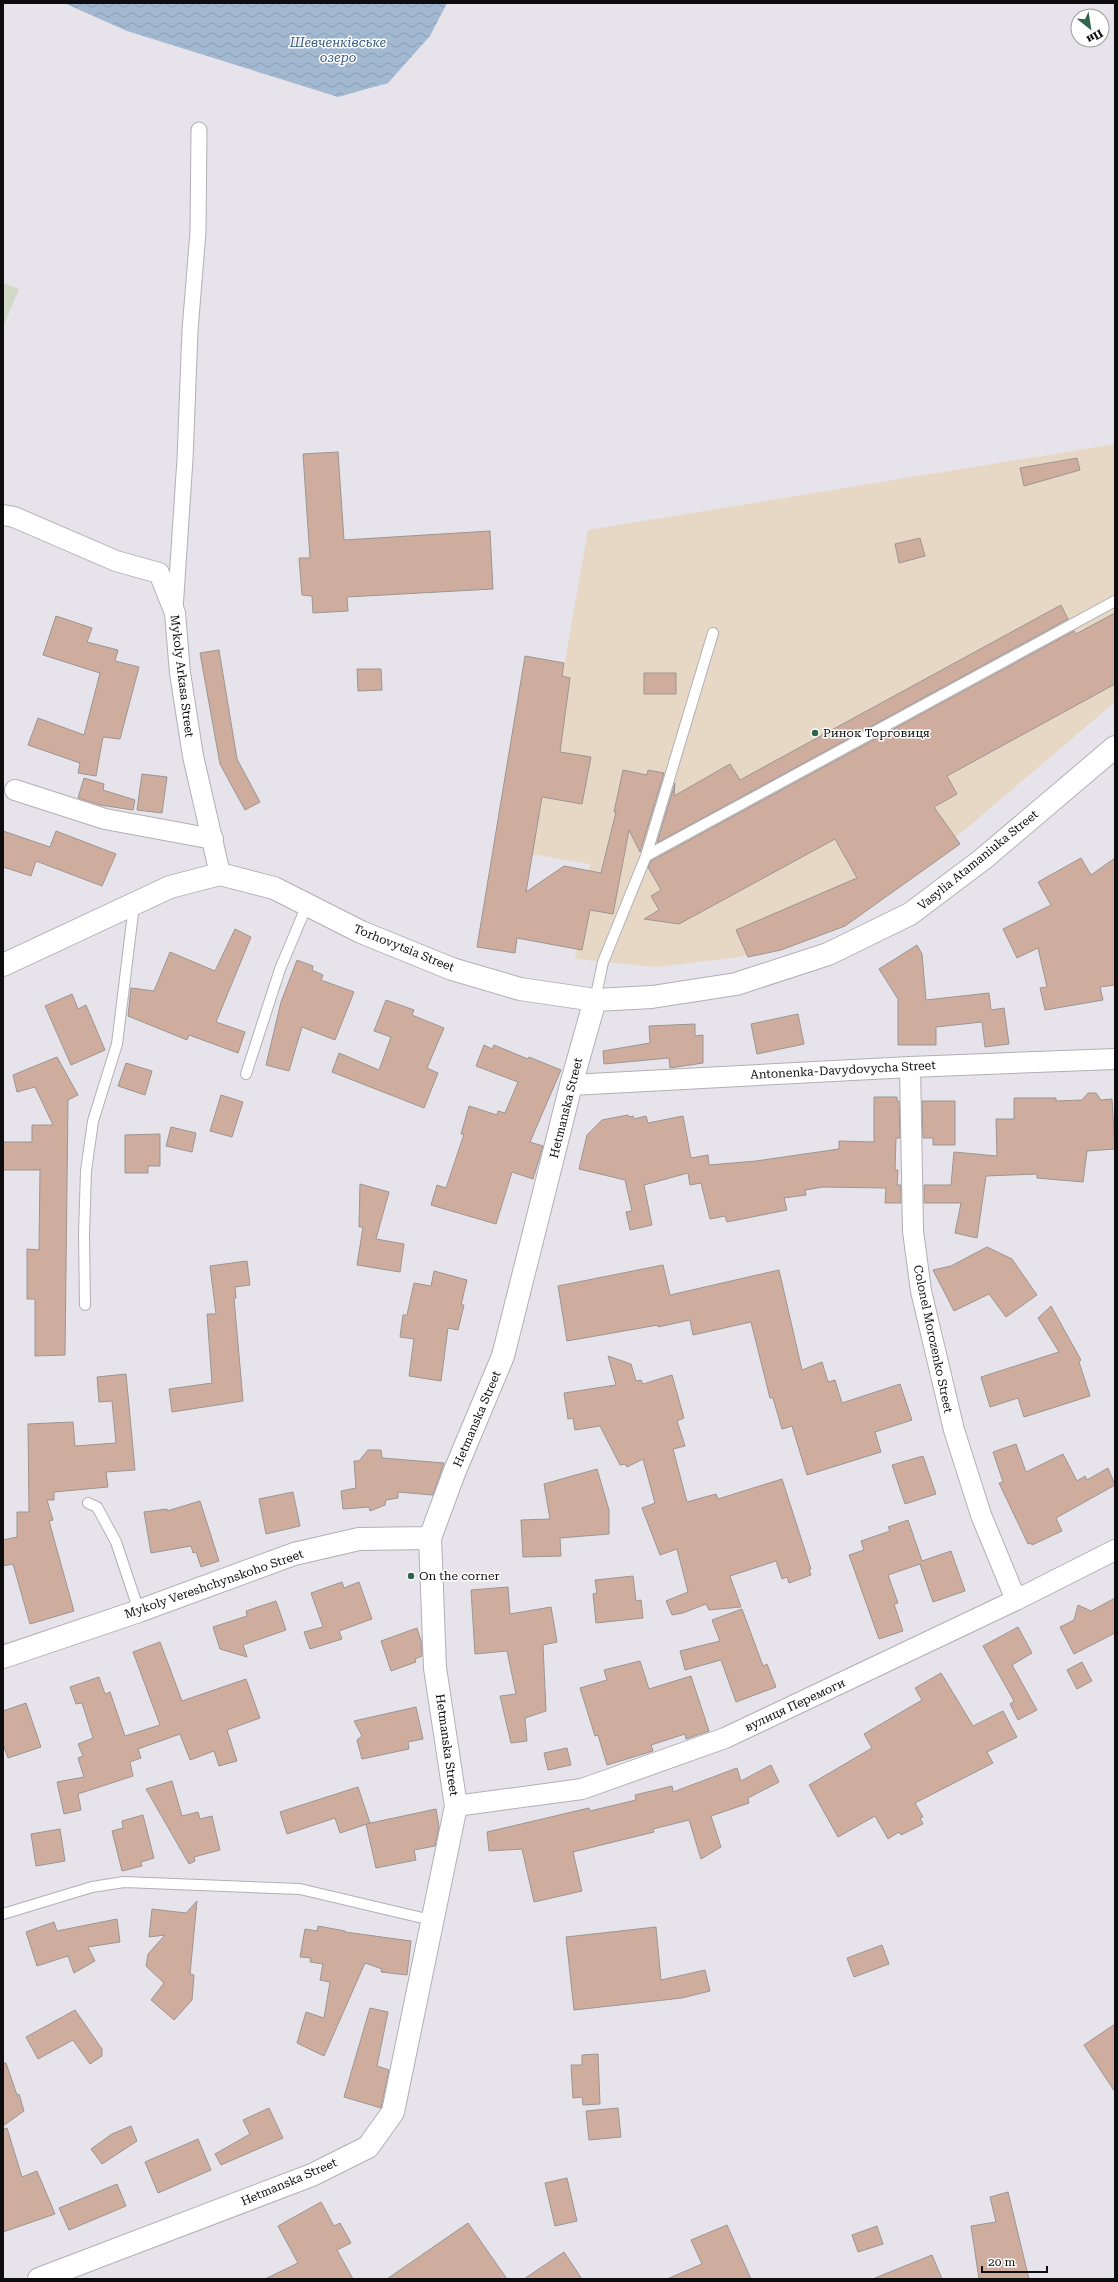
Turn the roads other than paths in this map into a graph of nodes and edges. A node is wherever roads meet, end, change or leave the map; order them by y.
1 (199, 130) dead end
2 (3, 515) edge
3 (1115, 602) edge
4 (175, 613) junction
5 (713, 633) dead end
6 (1115, 747) edge
7 (15, 790) dead end
8 (213, 839) junction
9 (646, 856) junction
10 (220, 874) junction
11 (134, 904) junction
12 (307, 905) junction
13 (3, 965) edge
14 (595, 1000) junction
15 (1115, 1059) edge
16 (910, 1067) junction
17 (246, 1074) dead end
18 (571, 1085) junction
19 (85, 1305) dead end
20 (88, 1503) dead end
21 (430, 1538) junction
22 (1115, 1550) edge
23 (1016, 1600) junction
24 (139, 1611) junction
25 (3, 1657) edge
26 (456, 1806) junction
27 (3, 1914) edge
28 (432, 1920) junction
29 (39, 2279) edge

1 - 4 street
2 - 4 street, Mykoly Arkasa Street
3 - 9 lane
4 - 8 street, Mykoly Arkasa Street
5 - 9 lane
6 - 14 street, Vasylia Atamaniuka Street
7 - 8 street
8 - 10 street, Mykoly Arkasa Street
9 - 14 lane
10 - 11 street
10 - 12 street, Torhovytsia Street
11 - 13 street
11 - 19 lane
12 - 14 street, Torhovytsia Street
12 - 17 lane
14 - 18 street, Hetmanska Street
15 - 16 street, Antonenka-Davydovycha Street
16 - 18 street, Antonenka-Davydovycha Street
16 - 23 street, Colonel Morozenko Street
18 - 21 street, Hetmanska Street
20 - 24 lane
21 - 24 street, Mykoly Vereshchynskoho Street
21 - 26 street, Hetmanska Street
22 - 23 street, вулиця Перемоги
23 - 26 street, вулиця Перемоги
24 - 25 street, Mykoly Vereshchynskoho Street
26 - 28 street, Hetmanska Street
27 - 28 lane
28 - 29 street, Hetmanska Street

